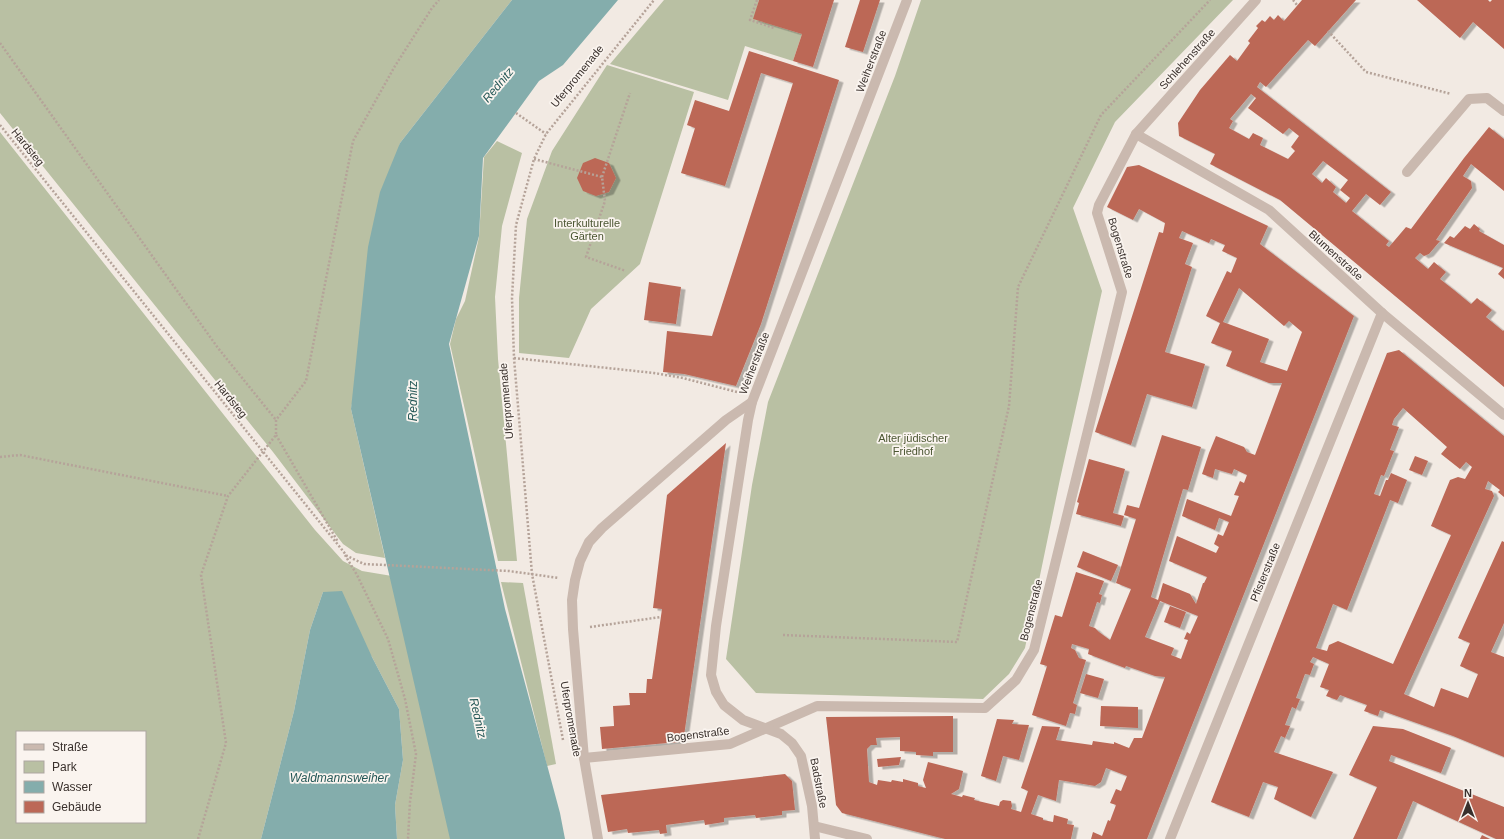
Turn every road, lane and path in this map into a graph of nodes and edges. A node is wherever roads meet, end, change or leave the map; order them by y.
1 (439, 0) edge
2 (654, 0) edge
3 (757, 0) edge
4 (907, 0) edge
5 (1210, 0) edge
6 (1256, 0) edge
7 (1293, 0) edge
8 (1298, 5) dead end
9 (774, 28) dead end
10 (1328, 31) dead end
11 (0, 43) edge
12 (630, 93) dead end
13 (1470, 99) junction
14 (1504, 111) edge
15 (516, 113) dead end
16 (0, 125) edge
17 (546, 134) junction
18 (1136, 134) junction
19 (534, 159) junction
20 (1407, 172) dead end
21 (602, 177) junction
22 (626, 271) dead end
23 (1382, 313) junction
24 (514, 358) junction
25 (753, 399) junction
26 (1504, 415) edge
27 (276, 420) junction
28 (276, 435) junction
29 (0, 457) edge
30 (228, 496) junction
31 (532, 574) junction
32 (575, 580) junction
33 (661, 617) dead end
34 (573, 629) junction
35 (783, 635) dead end
36 (764, 728) junction
37 (564, 744) dead end
38 (584, 758) junction
39 (814, 826) junction
40 (198, 839) edge
41 (408, 839) edge
42 (598, 839) edge
43 (815, 839) edge
44 (867, 839) edge
45 (1170, 839) edge

1 - 27 path
2 - 17 path, Uferpromenade
3 - 9 path
4 - 25 street, Weiherstraße
5 - 35 path
6 - 18 street, Schlehenstraße
7 - 8 path
10 - 13 path
11 - 27 path
12 - 21 path
13 - 14 street
13 - 20 street
15 - 17 path
16 - 31 path, Hardsteg
17 - 19 path, Uferpromenade
18 - 23 street, Blumenstraße
18 - 36 street, Bogenstraße
19 - 21 path
19 - 24 path, Uferpromenade
21 - 22 path
23 - 26 street, Blumenstraße
23 - 45 street, Pfisterstraße
24 - 25 path
24 - 31 path, Uferpromenade
25 - 32 street, Uferpromenade
25 - 36 street, Weiherstraße
27 - 28 path
28 - 30 path
28 - 41 path
29 - 30 path
30 - 40 path
31 - 32 path, Hardsteg
31 - 37 path, Uferpromenade
32 - 34 street, Uferpromenade
33 - 34 path
34 - 38 street, Uferpromenade
36 - 38 street, Bogenstraße
36 - 39 street, Badstraße
38 - 42 street, Uferpromenade
39 - 43 street, Badstraße
39 - 44 street

